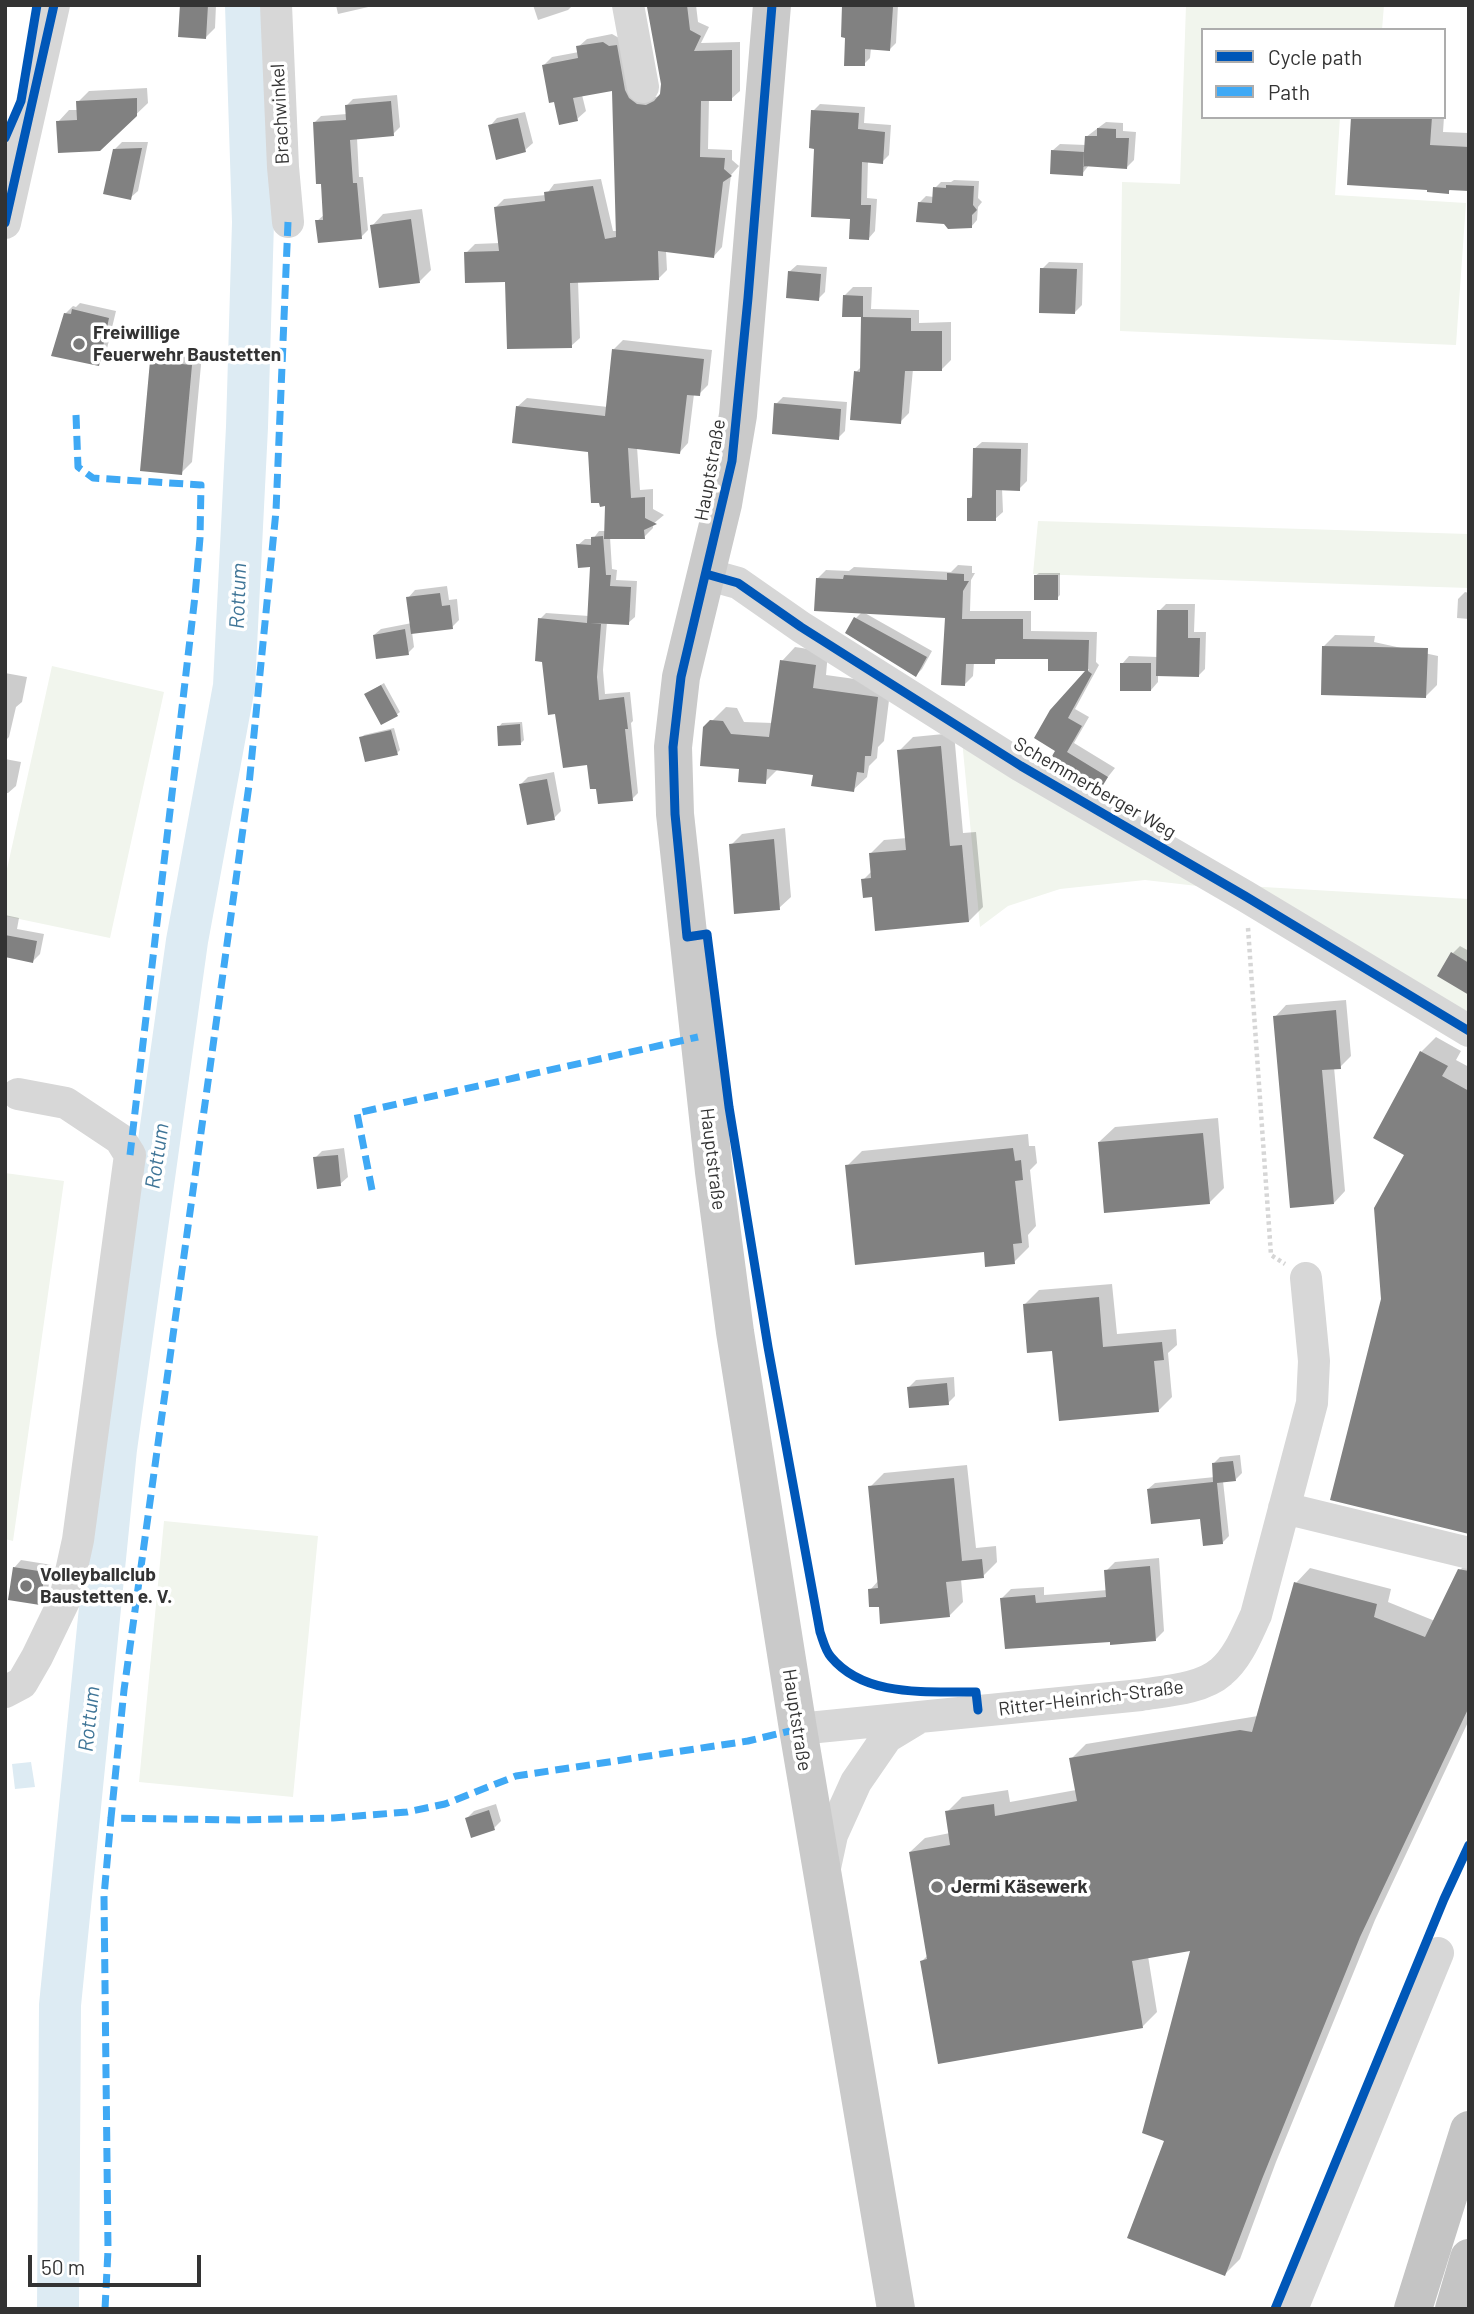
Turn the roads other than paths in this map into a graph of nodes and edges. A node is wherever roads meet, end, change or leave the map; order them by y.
1 (54, 5) edge
2 (276, 5) edge
3 (628, 5) edge
4 (772, 5) edge
5 (643, 87) dead end
6 (13, 158) edge
7 (288, 222) dead end
8 (5, 223) edge
9 (706, 574) junction
10 (1469, 1031) edge
11 (18, 1094) dead end
12 (1306, 1278) road end
13 (1284, 1508) junction
14 (1469, 1553) edge
15 (5, 1692) edge
16 (921, 1716) junction
17 (798, 1728) junction
18 (823, 1877) junction
19 (1438, 1953) dead end
20 (1469, 2130) edge
21 (1469, 2258) edge
22 (896, 2309) edge
23 (1292, 2309) edge
24 (1413, 2309) edge
25 (1454, 2309) edge

1 - 6 street
2 - 7 street, Brachwinkel
3 - 5 street
4 - 9 main road, Hauptstraße
6 - 8 street
9 - 10 street, Schemmerberger Weg
9 - 17 main road, Hauptstraße
11 - 15 street
12 - 13 street, Ritter-Heinrich-Straße
13 - 14 street
13 - 16 street, Ritter-Heinrich-Straße
16 - 17 street, Ritter-Heinrich-Straße
16 - 18 street
17 - 18 main road, Hauptstraße
18 - 22 main road, Hauptstraße
19 - 23 street
20 - 24 highway
21 - 25 highway

